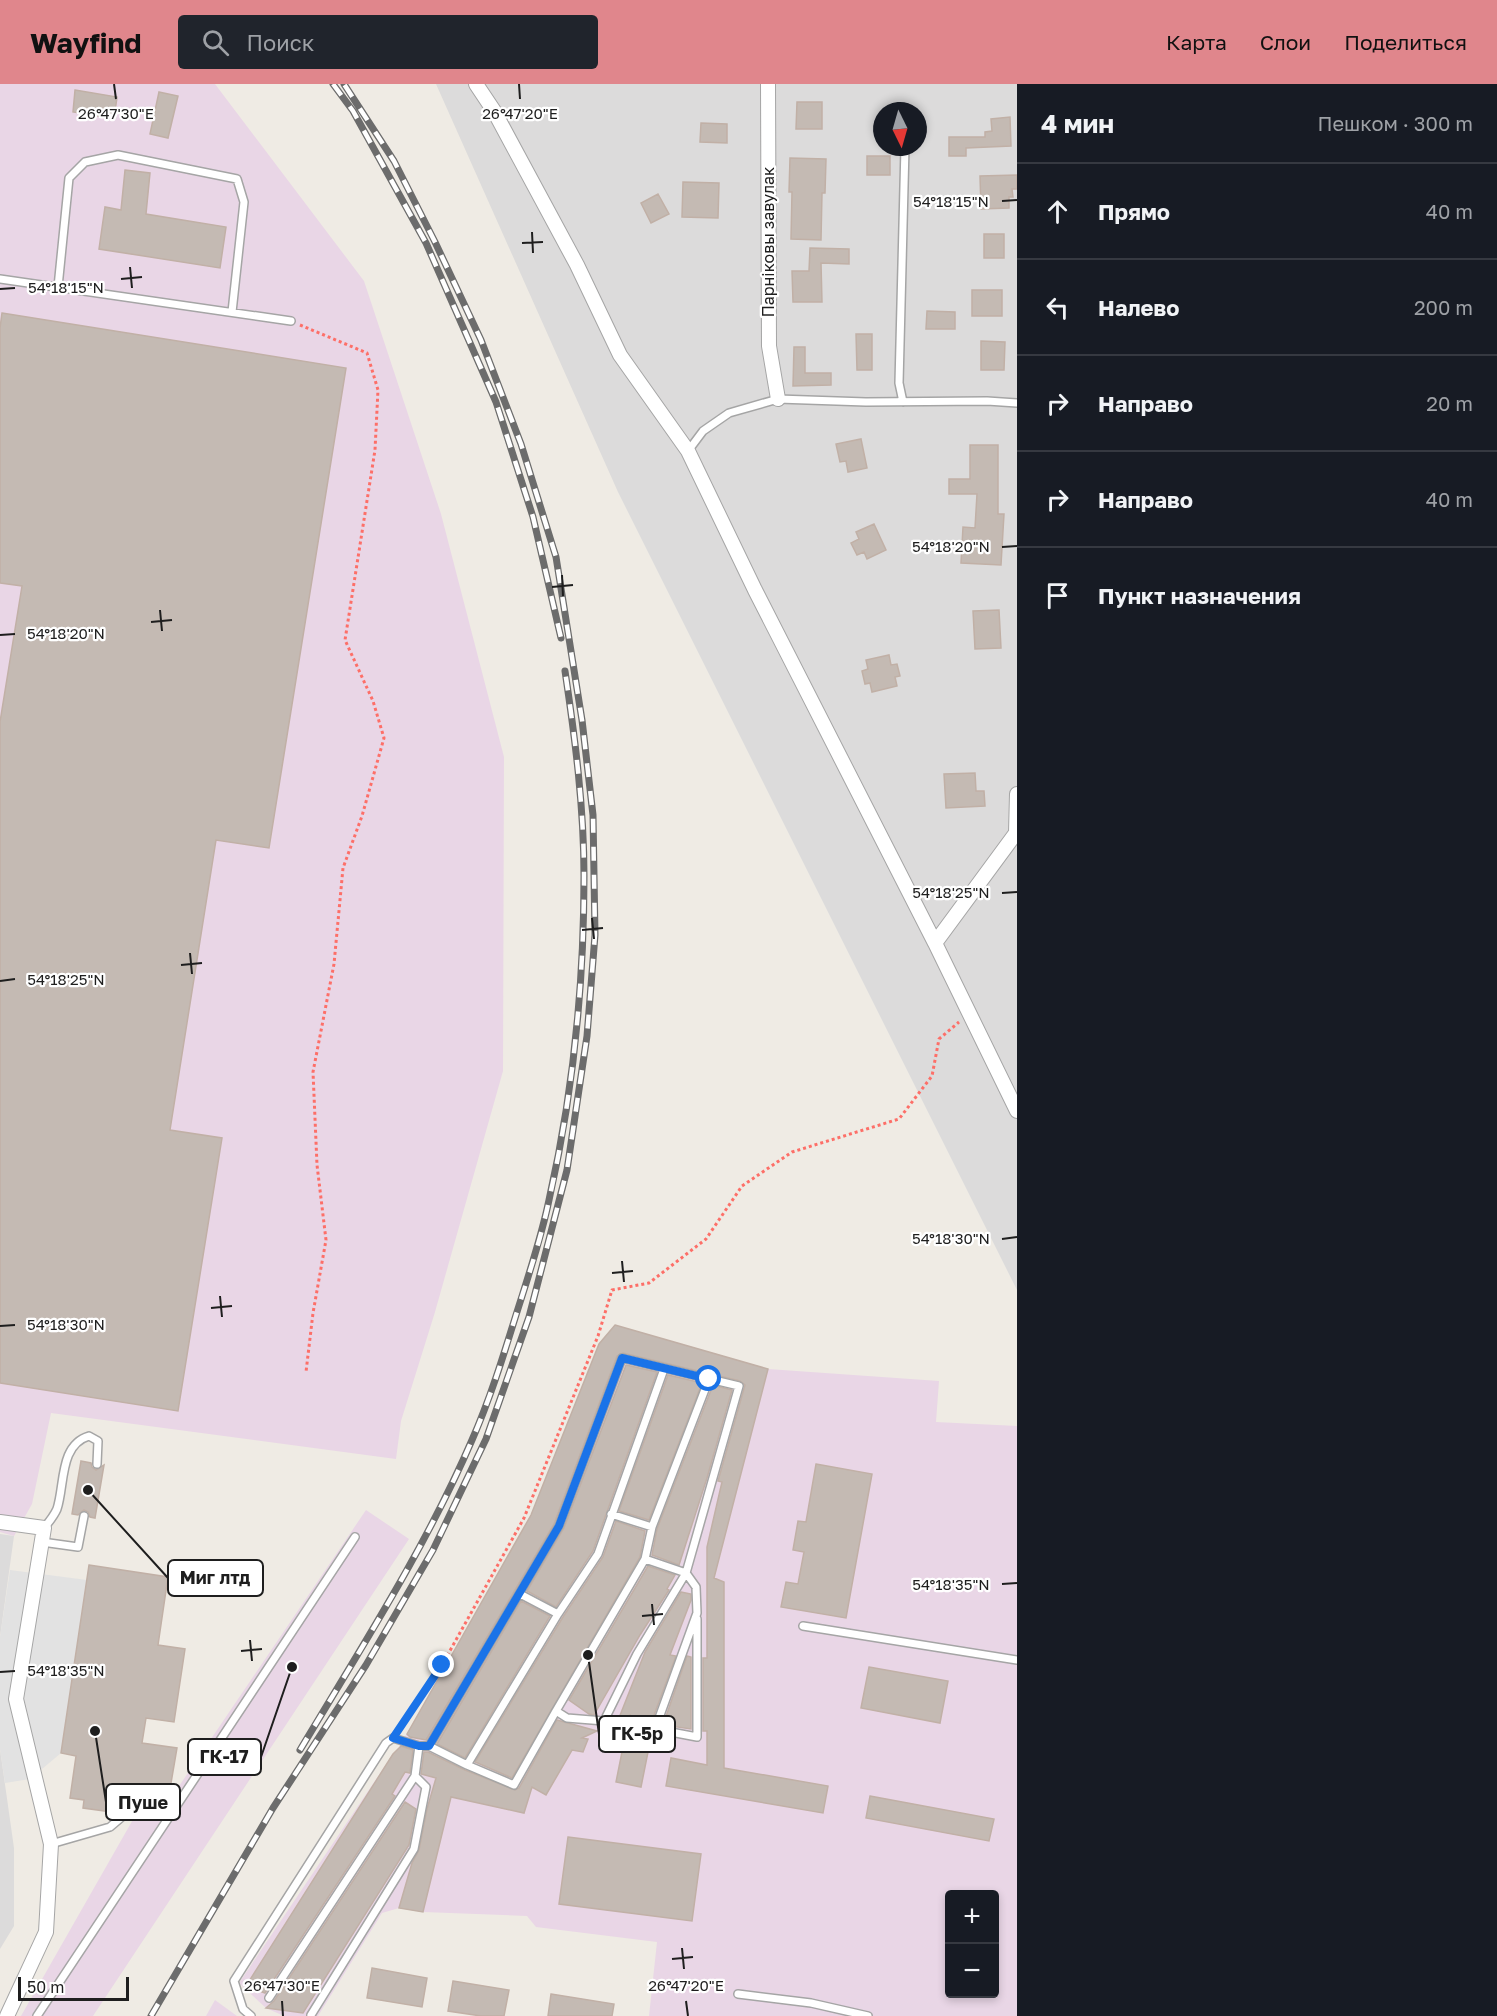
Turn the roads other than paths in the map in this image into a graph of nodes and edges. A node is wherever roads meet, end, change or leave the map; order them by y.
1 (476, 84) edge
2 (768, 84) edge
3 (905, 156) edge
4 (0, 279) edge
5 (58, 287) junction
6 (232, 312) junction
7 (291, 321) road end
8 (778, 399) junction
9 (903, 402) junction
10 (1017, 404) edge
11 (688, 451) junction
12 (1017, 794) edge
13 (935, 943) junction
14 (1017, 1111) edge
15 (664, 1369) junction
16 (709, 1379) junction
17 (97, 1464) dead end
18 (611, 1514) junction
19 (84, 1516) dead end
20 (0, 1522) edge
21 (652, 1527) junction
22 (43, 1535) junction
23 (355, 1537) dead end
24 (645, 1559) junction
25 (686, 1573) junction
26 (520, 1594) junction
27 (697, 1613) junction
28 (558, 1614) junction
29 (802, 1626) dead end
30 (1017, 1660) edge
31 (555, 1711) junction
32 (604, 1721) junction
33 (655, 1730) junction
34 (419, 1746) junction
35 (429, 1746) junction
36 (467, 1765) junction
37 (415, 1776) junction
38 (173, 1812) junction
39 (51, 1844) junction
40 (738, 1994) dead end
41 (269, 1998) dead end
42 (242, 2013) edge
43 (311, 2015) edge
44 (7, 2016) edge
45 (37, 2016) edge
46 (251, 2016) edge
47 (868, 2016) edge

1 - 11 street
2 - 8 street, Парніковы завулак
3 - 9 lane
4 - 5 lane
5 - 6 lane
5 - 6 lane
6 - 7 lane
8 - 9 lane
8 - 11 lane
9 - 10 lane
11 - 13 street
12 - 13 street
13 - 14 street
15 - 16 lane
15 - 18 lane
15 - 26 lane
16 - 21 lane
16 - 25 lane
17 - 22 lane
18 - 21 lane
18 - 28 lane
19 - 22 lane
20 - 22 street
21 - 24 lane
22 - 39 street
23 - 38 lane
24 - 25 lane
24 - 31 lane
25 - 27 lane
25 - 32 lane
26 - 28 lane
26 - 35 lane
27 - 33 lane
27 - 33 lane
28 - 36 lane
29 - 30 lane
31 - 32 lane
31 - 36 lane
32 - 33 lane
34 - 35 lane
34 - 37 lane
34 - 42 lane
35 - 36 lane
37 - 41 lane
37 - 43 lane
38 - 39 lane
38 - 45 lane
39 - 44 street
40 - 47 lane
42 - 46 lane

